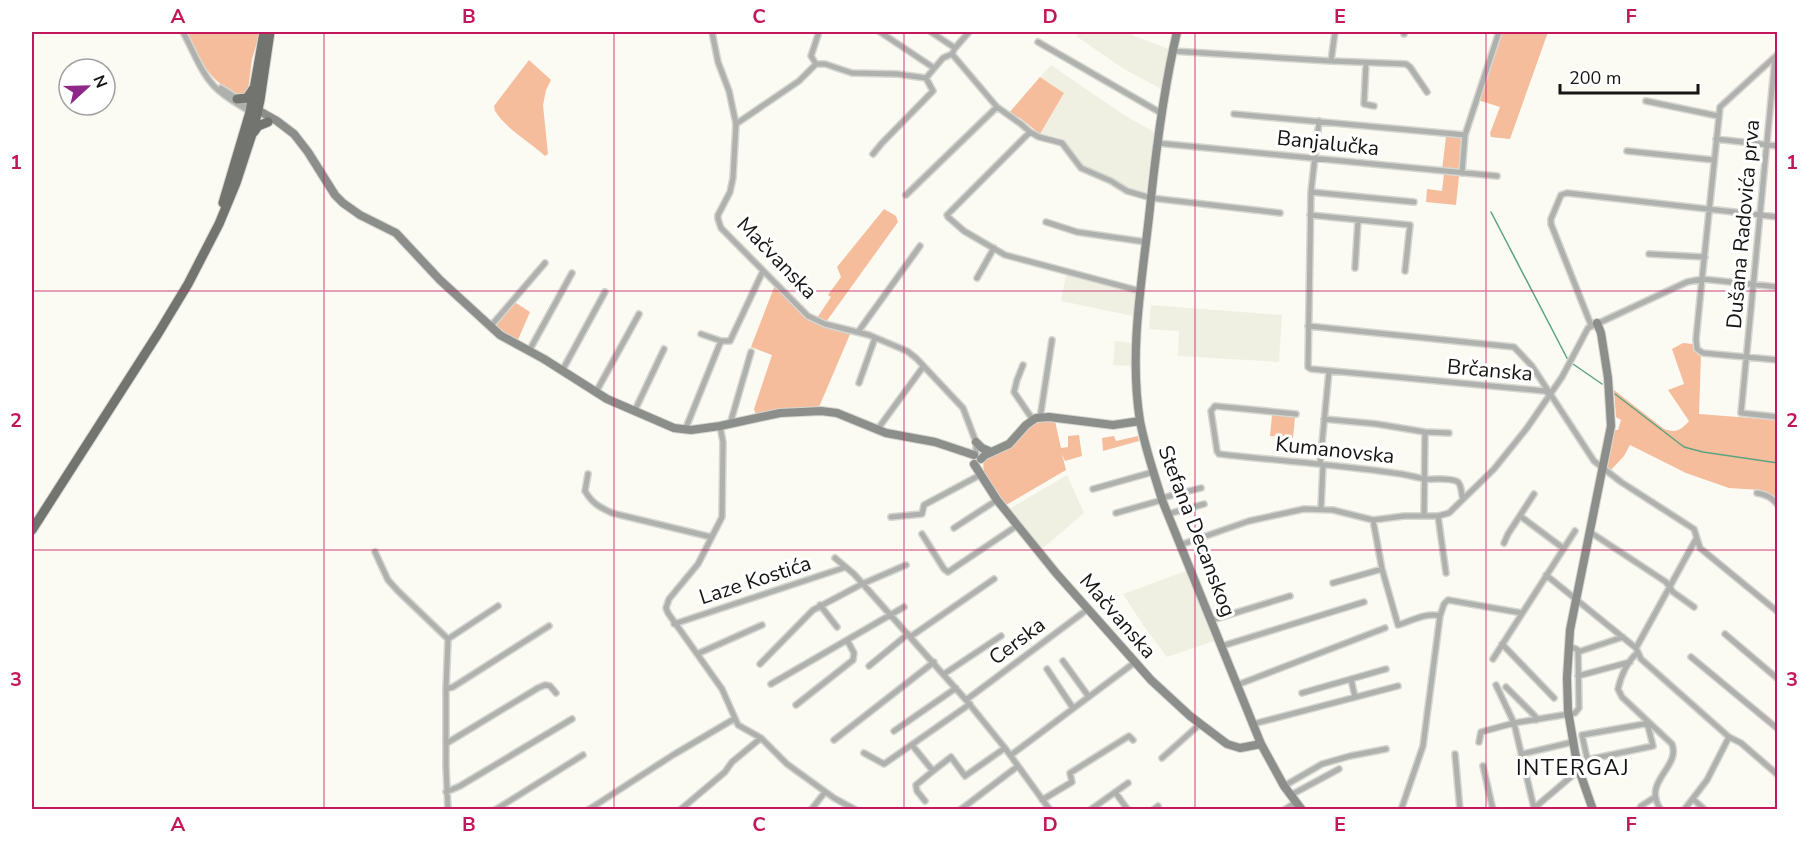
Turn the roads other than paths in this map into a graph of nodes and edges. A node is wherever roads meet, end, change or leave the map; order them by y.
1 (183, 32) edge
2 (264, 32) edge
3 (270, 32) edge
4 (712, 32) edge
5 (819, 32) edge
6 (880, 32) edge
7 (931, 32) edge
8 (969, 32) edge
9 (1177, 32) edge
10 (1335, 32) edge
11 (1499, 32) edge
12 (1038, 42) dead end
13 (955, 48) junction
14 (1172, 51) junction
15 (952, 54) junction
16 (1776, 56) edge
17 (1331, 62) junction
18 (1366, 63) junction
19 (816, 64) junction
20 (934, 68) junction
21 (1775, 77) edge
22 (926, 78) junction
23 (256, 85) junction
24 (1427, 92) dead end
25 (260, 100) junction
26 (1646, 101) dead end
27 (1374, 106) dead end
28 (997, 107) junction
29 (249, 108) junction
30 (1161, 113) junction
31 (1234, 114) dead end
32 (1718, 116) junction
33 (268, 119) junction
34 (1318, 121) junction
35 (736, 124) junction
36 (1030, 132) junction
37 (1465, 135) junction
38 (251, 136) junction
39 (1716, 139) junction
40 (1157, 143) junction
41 (1767, 145) junction
42 (1778, 146) edge
43 (1627, 151) dead end
44 (873, 154) dead end
45 (1314, 158) junction
46 (1714, 160) junction
47 (1462, 173) junction
48 (1497, 176) dead end
49 (1311, 192) junction
50 (906, 195) dead end
51 (1151, 198) junction
52 (1414, 202) dead end
53 (1710, 209) junction
54 (1280, 213) dead end
55 (1310, 215) junction
56 (1760, 215) junction
57 (1778, 217) edge
58 (1358, 220) junction
59 (1046, 222) dead end
60 (213, 234) junction
61 (1146, 242) junction
62 (920, 246) dead end
63 (994, 249) junction
64 (1649, 254) dead end
65 (1705, 257) junction
66 (545, 263) dead end
67 (1355, 268) dead end
68 (764, 271) junction
69 (1405, 271) dead end
70 (572, 273) dead end
71 (977, 278) dead end
72 (1702, 279) junction
73 (1754, 285) junction
74 (1778, 287) edge
75 (1140, 291) junction
76 (605, 292) dead end
77 (639, 314) dead end
78 (1594, 324) junction
79 (1308, 326) junction
80 (490, 327) junction
81 (858, 332) junction
82 (701, 334) dead end
83 (875, 338) junction
84 (1052, 340) dead end
85 (721, 341) junction
86 (664, 349) dead end
87 (529, 351) junction
88 (751, 352) dead end
89 (1747, 357) junction
90 (1778, 360) edge
91 (1023, 365) dead end
92 (923, 367) junction
93 (562, 370) junction
94 (1329, 371) junction
95 (859, 383) dead end
96 (596, 392) junction
97 (1550, 396) junction
98 (635, 410) junction
99 (1296, 414) dead end
100 (1778, 417) edge
101 (1324, 418) junction
102 (1037, 419) junction
103 (1140, 421) junction
104 (730, 424) junction
105 (720, 426) junction
106 (685, 430) junction
107 (877, 430) junction
108 (1425, 432) junction
109 (1449, 433) dead end
110 (976, 442) junction
111 (992, 450) junction
112 (977, 458) junction
113 (1321, 465) junction
114 (1603, 469) junction
115 (1153, 472) junction
116 (588, 474) dead end
117 (982, 477) junction
118 (1425, 478) junction
119 (1201, 488) dead end
120 (1093, 489) dead end
121 (1757, 493) dead end
122 (1534, 495) dead end
123 (1162, 499) junction
124 (1463, 499) junction
125 (997, 500) junction
126 (1204, 504) dead end
127 (1778, 505) edge
128 (1322, 508) junction
129 (1116, 513) dead end
130 (1168, 514) junction
131 (1424, 516) junction
132 (1438, 516) junction
133 (1520, 516) junction
134 (891, 517) dead end
135 (1374, 520) junction
136 (1018, 525) junction
137 (954, 528) dead end
138 (32, 530) edge
139 (1575, 531) dead end
140 (1590, 532) junction
141 (922, 534) dead end
142 (711, 537) junction
143 (1696, 539) junction
144 (1504, 543) dead end
145 (1180, 545) junction
146 (1563, 548) junction
147 (375, 552) dead end
148 (835, 558) dead end
149 (906, 565) dead end
150 (846, 567) junction
151 (1382, 568) junction
152 (1446, 573) dead end
153 (1546, 575) junction
154 (994, 579) dead end
155 (1333, 583) dead end
156 (862, 584) junction
157 (1669, 586) junction
158 (1290, 596) dead end
159 (1576, 598) junction
160 (1364, 602) dead end
161 (820, 605) junction
162 (498, 606) dead end
163 (904, 607) dead end
164 (1694, 607) dead end
165 (1088, 609) junction
166 (1778, 612) edge
167 (1522, 613) junction
168 (890, 615) junction
169 (1440, 616) junction
170 (1212, 620) junction
171 (674, 624) junction
172 (762, 625) dead end
173 (549, 626) dead end
174 (837, 627) dead end
175 (1385, 628) dead end
176 (1725, 634) dead end
177 (909, 636) junction
178 (1001, 636) dead end
179 (1623, 637) junction
180 (448, 639) junction
181 (847, 640) junction
182 (1502, 644) junction
183 (1222, 646) junction
184 (1568, 648) junction
185 (1637, 650) junction
186 (1578, 652) junction
187 (697, 654) junction
188 (1691, 657) dead end
189 (1493, 659) dead end
190 (1063, 661) dead end
191 (934, 662) junction
192 (1630, 662) junction
193 (1134, 663) junction
194 (760, 664) dead end
195 (869, 666) dead end
196 (1047, 669) dead end
197 (1386, 669) dead end
198 (944, 674) junction
199 (1578, 676) junction
200 (1351, 679) junction
201 (1778, 679) edge
202 (771, 684) dead end
203 (1237, 685) junction
204 (1496, 685) dead end
205 (1398, 686) dead end
206 (1506, 687) dead end
207 (956, 688) junction
208 (446, 689) junction
209 (556, 693) dead end
210 (1302, 693) dead end
211 (1089, 697) junction
212 (1355, 697) junction
213 (1554, 698) dead end
214 (968, 702) junction
215 (796, 705) dead end
216 (1073, 708) junction
217 (1569, 715) junction
218 (572, 719) dead end
219 (734, 719) junction
220 (1536, 720) junction
221 (1514, 723) junction
222 (1200, 724) junction
223 (1253, 724) junction
224 (1778, 729) edge
225 (894, 731) dead end
226 (1729, 737) junction
227 (761, 738) junction
228 (834, 740) dead end
229 (1133, 740) dead end
230 (1479, 742) dead end
231 (1573, 742) junction
232 (447, 743) junction
233 (1261, 744) junction
234 (912, 745) junction
235 (1005, 748) junction
236 (1386, 749) dead end
237 (864, 753) dead end
238 (583, 754) dead end
239 (1455, 754) dead end
240 (1521, 754) junction
241 (1011, 755) junction
242 (1162, 758) dead end
243 (1589, 759) junction
244 (1483, 765) dead end
245 (1018, 766) junction
246 (1578, 766) junction
247 (1339, 769) dead end
248 (933, 771) junction
249 (1778, 775) edge
250 (1128, 783) dead end
251 (1284, 786) junction
252 (446, 792) junction
253 (825, 792) junction
254 (1115, 792) junction
255 (1655, 797) junction
256 (1293, 799) junction
257 (1042, 800) junction
258 (1693, 800) junction
259 (925, 801) dead end
260 (1533, 809) edge
261 (448, 810) edge
262 (495, 810) edge
263 (588, 810) edge
264 (680, 810) edge
265 (811, 810) edge
266 (856, 810) edge
267 (960, 810) edge
268 (1050, 810) edge
269 (1090, 810) edge
270 (1128, 810) edge
271 (1284, 810) edge
272 (1302, 810) edge
273 (1401, 810) edge
274 (1460, 810) edge
275 (1493, 810) edge
276 (1593, 810) edge
277 (1639, 810) edge
278 (1661, 810) edge
279 (1684, 810) edge
280 (1705, 810) edge

1 - 29 street
2 - 23 main road
3 - 25 main road
4 - 35 street, Mačvanska
5 - 19 street
6 - 20 street
7 - 13 street
8 - 13 street
9 - 14 street, Stefana Decanskog
10 - 17 street
11 - 37 street
12 - 30 street
13 - 15 street
14 - 17 street
14 - 30 street, Stefana Decanskog
15 - 20 street
15 - 28 street
16 - 21 street, Dušana Radovića prva
16 - 32 street
17 - 18 street
18 - 24 street
18 - 27 street
19 - 22 street
19 - 35 street
20 - 22 street
21 - 41 street, Dušana Radovića prva
22 - 44 street
23 - 29 main road
23 - 29 main road
25 - 29 main road
25 - 33 main road
26 - 32 street
28 - 36 street
28 - 50 street
29 - 33 street
29 - 38 main road
29 - 60 main road
30 - 40 street, Stefana Decanskog
31 - 34 street
32 - 39 street
33 - 38 main road
33 - 80 street
34 - 37 street
34 - 45 street
35 - 68 street, Mačvanska
36 - 51 street
36 - 63 street
37 - 47 street
38 - 60 main road
39 - 41 street
39 - 46 street
40 - 45 street, Banjalučka
40 - 51 street, Stefana Decanskog
41 - 42 street
41 - 56 street, Dušana Radovića prva
43 - 46 street
45 - 47 street, Banjalučka
45 - 49 street
46 - 53 street
47 - 48 street, Banjalučka
49 - 52 street
49 - 55 street
51 - 54 street
51 - 61 street, Stefana Decanskog
53 - 56 street
53 - 65 street
53 - 78 street
55 - 58 street
55 - 79 street
56 - 57 street
56 - 73 street, Dušana Radovića prva
58 - 67 street
58 - 69 street
59 - 61 street
60 - 138 main road
61 - 75 street, Stefana Decanskog
62 - 81 street
63 - 71 street
63 - 75 street
64 - 65 street
65 - 72 street
66 - 80 street
68 - 81 street, Mačvanska
68 - 85 street
70 - 87 street
72 - 73 street
72 - 78 street
72 - 89 street
73 - 74 street
73 - 89 street, Dušana Radovića prva
75 - 103 street, Stefana Decanskog
76 - 93 street
77 - 96 street
78 - 97 street
78 - 114 street
79 - 94 street, Brčanska
79 - 97 street, Brčanska
80 - 87 street
81 - 83 street, Mačvanska
82 - 85 street
83 - 92 street, Mačvanska
83 - 95 street
84 - 102 street
85 - 106 street
86 - 98 street
87 - 93 street
88 - 104 street
89 - 90 street
89 - 100 street, Dušana Radovića prva
91 - 102 street
92 - 107 street
92 - 110 street, Mačvanska
93 - 96 street
94 - 97 street, Brčanska
94 - 101 street
96 - 98 street
97 - 114 street
97 - 124 street
98 - 106 street
99 - 113 street, Kumanovska
101 - 108 street
101 - 113 street
102 - 103 street
102 - 111 street
103 - 115 street, Stefana Decanskog
104 - 105 street
104 - 107 street
105 - 106 street
105 - 142 street
107 - 112 street
108 - 109 street
108 - 118 street
110 - 111 street
110 - 112 street
111 - 112 street
112 - 117 street
113 - 118 street, Kumanovska
113 - 128 street
114 - 140 street
114 - 143 street
115 - 120 street
115 - 123 street, Stefana Decanskog
116 - 142 street
117 - 125 street, Mačvanska
117 - 134 street
118 - 124 street, Kumanovska
118 - 131 street
119 - 123 street
121 - 127 street
122 - 133 street
123 - 129 street
123 - 130 street, Stefana Decanskog
124 - 132 street
125 - 136 street, Mačvanska
125 - 137 street
126 - 130 street
128 - 135 street
128 - 145 street
130 - 145 street, Stefana Decanskog
131 - 132 street
131 - 135 street
132 - 152 street
133 - 144 street
133 - 146 street
135 - 151 street
136 - 141 street
136 - 165 street, Mačvanska
139 - 146 street
140 - 157 street
140 - 159 street
142 - 171 street
143 - 157 street
143 - 166 street
145 - 170 street, Stefana Decanskog
146 - 153 street
147 - 180 street
148 - 150 street, Laze Kostića
149 - 156 street, Laze Kostića
150 - 156 street, Laze Kostića
150 - 171 street, Laze Kostića
151 - 155 street
151 - 169 street
153 - 159 street
153 - 167 street
154 - 177 street
156 - 161 street, Laze Kostića
156 - 168 street, Laze Kostića
157 - 164 street
157 - 185 street
158 - 170 street
159 - 179 street
159 - 184 street
160 - 183 street
161 - 174 street
161 - 194 street, Laze Kostića
162 - 180 street
163 - 168 street
165 - 193 street, Mačvanska
165 - 214 street, Cerska
167 - 169 street
167 - 182 street
168 - 177 street, Laze Kostića
168 - 181 street
169 - 273 street
170 - 183 street, Stefana Decanskog
171 - 187 street
172 - 187 street
173 - 208 street
175 - 203 street
176 - 201 street
177 - 191 street, Laze Kostića
177 - 195 street
178 - 198 street
179 - 185 street
179 - 186 street
180 - 208 street
181 - 202 street
181 - 215 street
182 - 189 street
182 - 213 street
183 - 203 street, Stefana Decanskog
184 - 186 street
184 - 217 street
185 - 192 street
185 - 226 street
186 - 199 street
187 - 219 street
188 - 224 street
190 - 211 street
191 - 198 street, Laze Kostića
191 - 228 street
192 - 199 street
192 - 255 street
193 - 211 street
193 - 222 street, Mačvanska
196 - 216 street
197 - 200 street
198 - 207 street, Laze Kostića
199 - 217 street
200 - 210 street
200 - 212 street
203 - 223 street, Stefana Decanskog
204 - 221 street
205 - 212 street
206 - 220 street
207 - 214 street, Laze Kostića
207 - 225 street
208 - 232 street
209 - 232 street
211 - 216 street
212 - 223 street
214 - 234 street
214 - 235 street, Laze Kostića
216 - 241 street
217 - 220 street
217 - 231 street
218 - 252 street
219 - 227 street
219 - 263 street
220 - 221 street
221 - 230 street
221 - 240 street
222 - 233 street, Mačvanska
222 - 242 street
223 - 233 street, Stefana Decanskog
226 - 249 street
226 - 258 street
227 - 253 street
227 - 264 street
229 - 257 street
231 - 240 street
231 - 246 street
232 - 252 street
233 - 251 street, Stefana Decanskog
234 - 237 street
234 - 248 street
235 - 241 street, Laze Kostića
235 - 248 street
236 - 251 street
238 - 262 street
239 - 274 street
240 - 260 street
241 - 245 street, Laze Kostića
243 - 243 street
243 - 246 street
244 - 275 street
245 - 257 street, Laze Kostića
245 - 267 street
246 - 260 street
246 - 276 street
247 - 256 street
248 - 259 street
250 - 254 street
251 - 256 street, Stefana Decanskog
252 - 261 street
253 - 265 street
253 - 266 street
254 - 269 street
254 - 270 street
255 - 277 street
255 - 278 street
256 - 271 street
256 - 272 street, Stefana Decanskog
257 - 268 street, Laze Kostića
258 - 279 street
258 - 280 street

